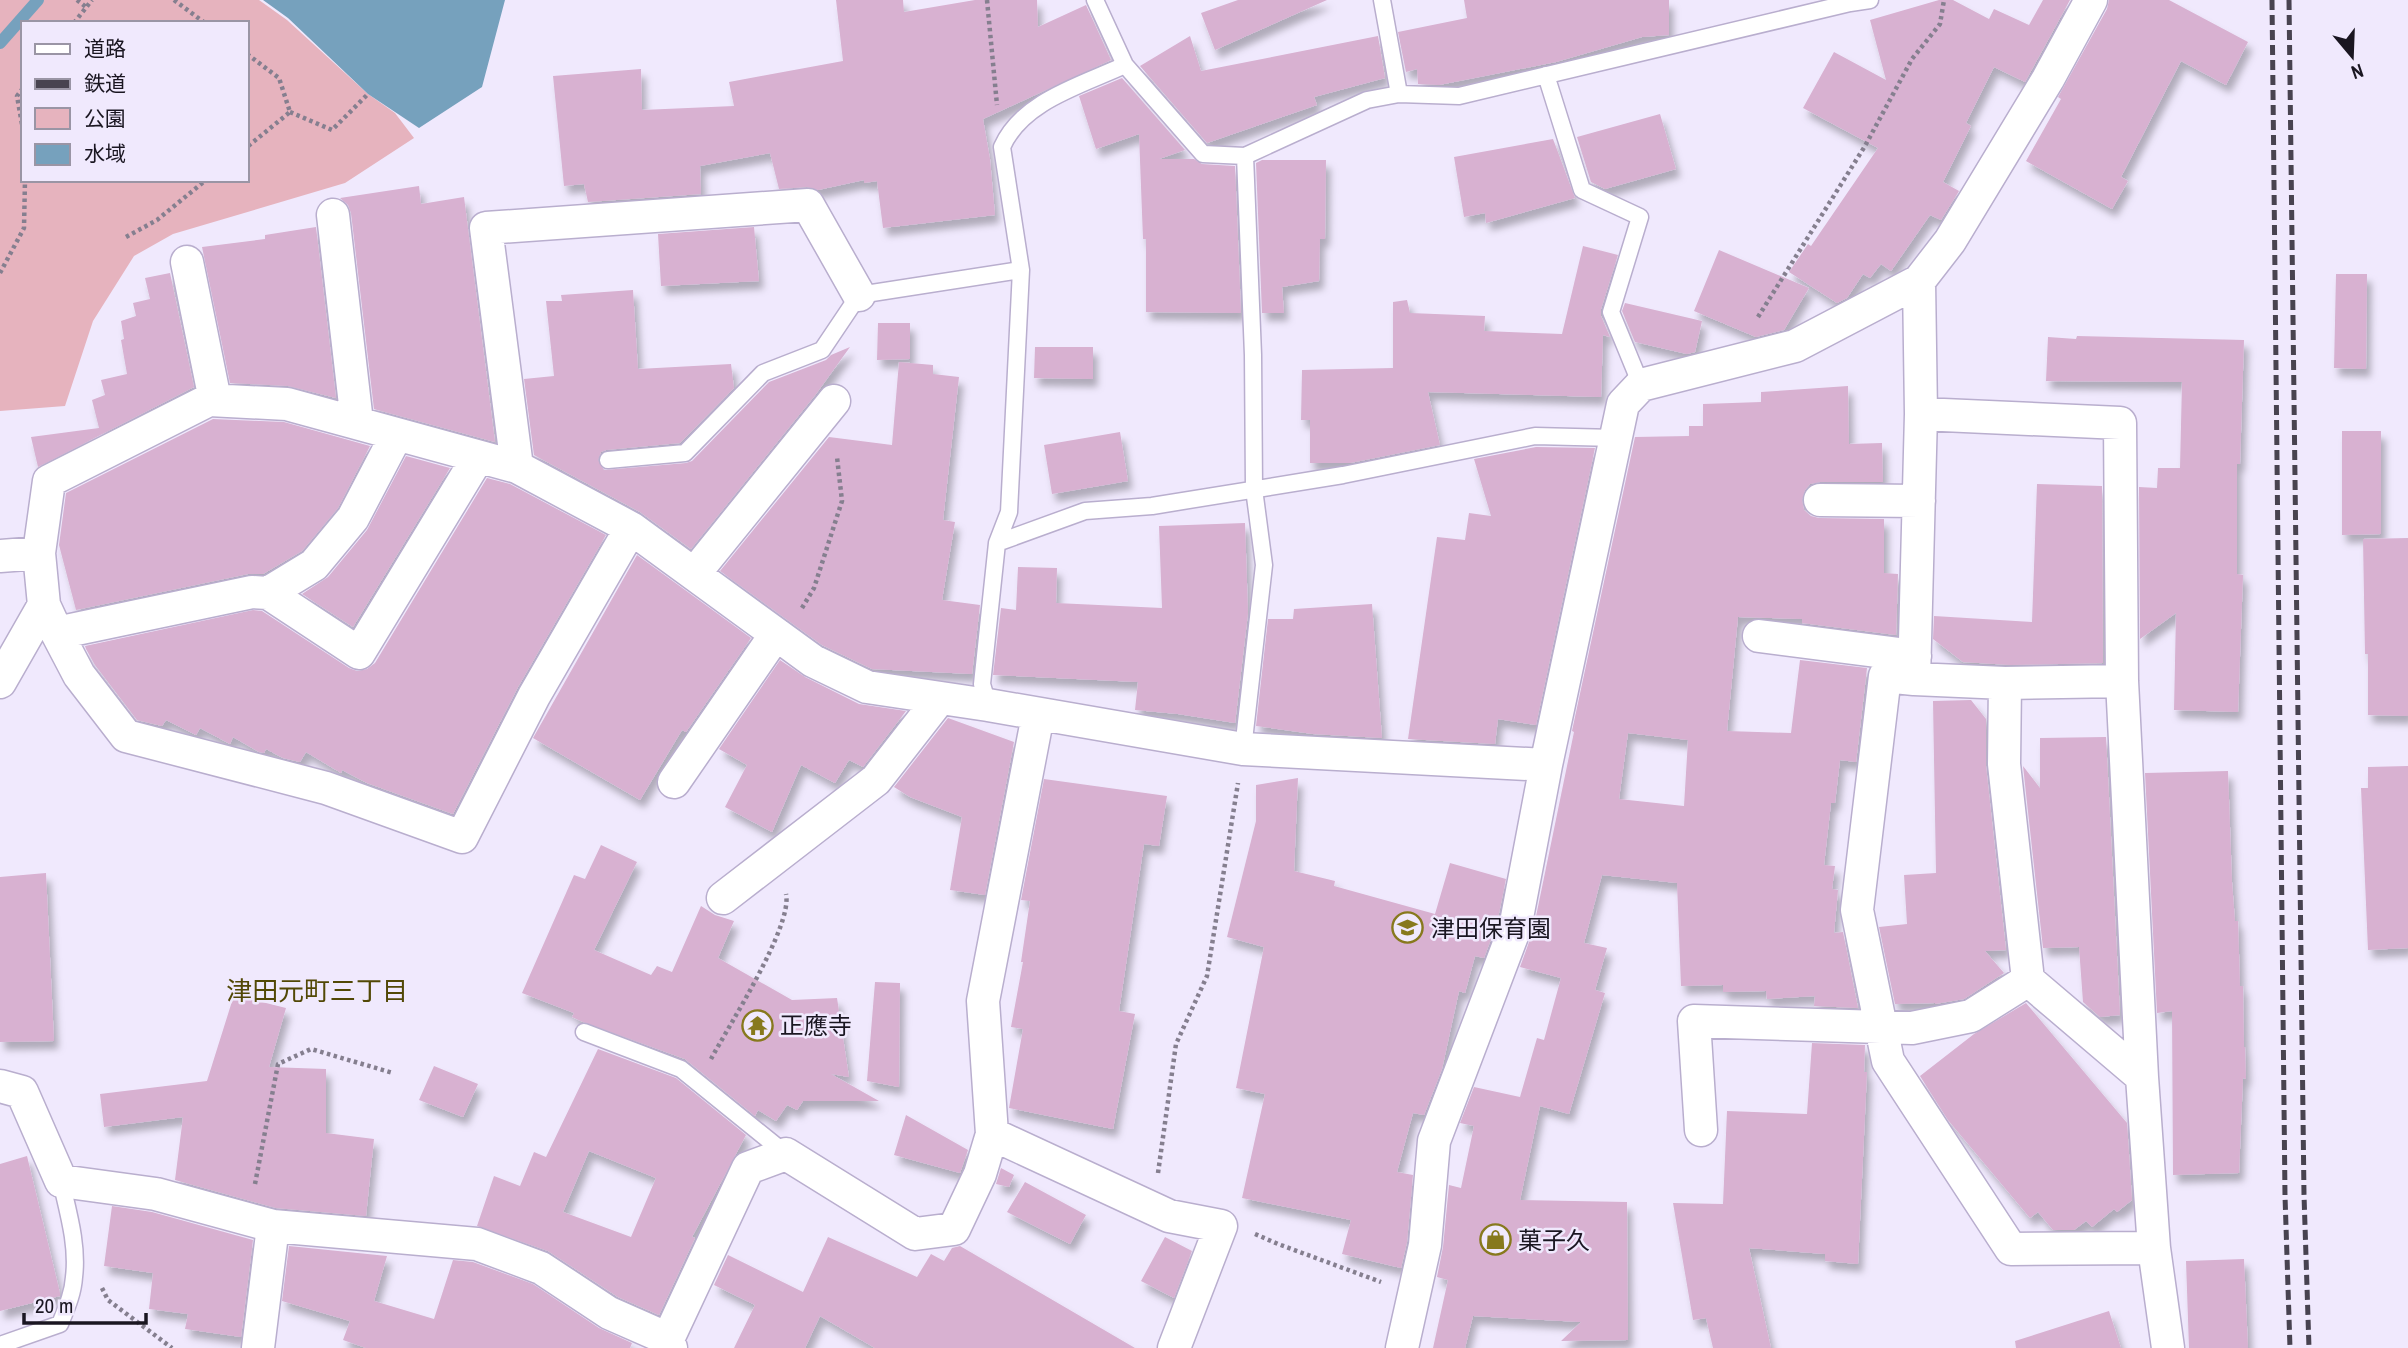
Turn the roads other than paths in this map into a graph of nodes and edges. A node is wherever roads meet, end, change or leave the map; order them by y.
1 (1095, 0) edge
2 (1382, 0) edge
3 (1870, 0) edge
4 (2091, 0) edge
5 (1125, 65) junction
6 (1546, 75) junction
7 (1399, 94) junction
8 (1245, 156) junction
9 (333, 215) dead end
10 (187, 262) dead end
11 (1021, 270) junction
12 (1919, 281) junction
13 (859, 295) junction
14 (1641, 385) junction
15 (215, 400) junction
16 (833, 403) road end
17 (1921, 414) junction
18 (357, 422) junction
19 (397, 434) junction
20 (1615, 438) junction
21 (478, 457) junction
22 (608, 460) dead end
23 (517, 467) junction
24 (1254, 489) junction
25 (1820, 500) dead end
26 (1919, 501) junction
27 (631, 528) junction
28 (997, 543) junction
29 (39, 553) junction
30 (0, 556) edge
31 (694, 574) junction
32 (268, 593) junction
33 (44, 604) junction
34 (57, 633) junction
35 (779, 636) junction
36 (1759, 636) dead end
37 (1915, 668) junction
38 (2122, 681) junction
39 (0, 682) edge
40 (2005, 682) junction
41 (940, 698) junction
42 (988, 705) junction
43 (1038, 715) junction
44 (1243, 749) junction
45 (1546, 765) junction
46 (674, 782) dead end
47 (723, 898) dead end
48 (2028, 980) junction
49 (1882, 1026) junction
50 (584, 1032) dead end
51 (2142, 1077) junction
52 (0, 1086) edge
53 (1701, 1130) dead end
54 (992, 1134) junction
55 (786, 1154) junction
56 (61, 1181) junction
57 (261, 1223) junction
58 (2154, 1248) junction
59 (669, 1344) edge
60 (0, 1345) edge
61 (258, 1348) edge
62 (1174, 1348) edge
63 (1402, 1348) edge
64 (2168, 1348) edge

1 - 5 lane
2 - 7 lane
3 - 6 lane
4 - 12 street
5 - 8 lane
5 - 11 lane
6 - 7 lane
6 - 14 lane
7 - 8 lane
8 - 24 lane
9 - 18 street
10 - 15 street
11 - 13 lane
11 - 28 lane
12 - 14 street
12 - 17 street
13 - 22 lane
13 - 23 street
14 - 20 street
15 - 18 street
15 - 29 street
16 - 31 street
17 - 26 street
17 - 38 street
18 - 19 street
19 - 21 street
19 - 32 street
20 - 24 lane
20 - 45 street
21 - 23 street
21 - 32 street
23 - 27 street
24 - 28 lane
24 - 44 lane
25 - 26 street
26 - 37 street
27 - 31 street
27 - 34 street
28 - 42 lane
29 - 30 street
29 - 33 street
31 - 35 street
32 - 34 street
33 - 34 street
33 - 39 street
35 - 41 street
35 - 46 street
36 - 37 street
37 - 40 street
37 - 49 street
38 - 40 street
38 - 51 street
40 - 48 street
41 - 42 street
41 - 47 street
42 - 43 street
43 - 44 street
43 - 54 street
44 - 45 street
45 - 63 street
48 - 49 street
48 - 51 street
49 - 53 street
49 - 58 street
50 - 55 lane
51 - 58 street
52 - 56 street
54 - 55 street
54 - 62 street
55 - 59 street
56 - 57 street
56 - 60 lane
57 - 59 street
57 - 61 street
58 - 64 street

